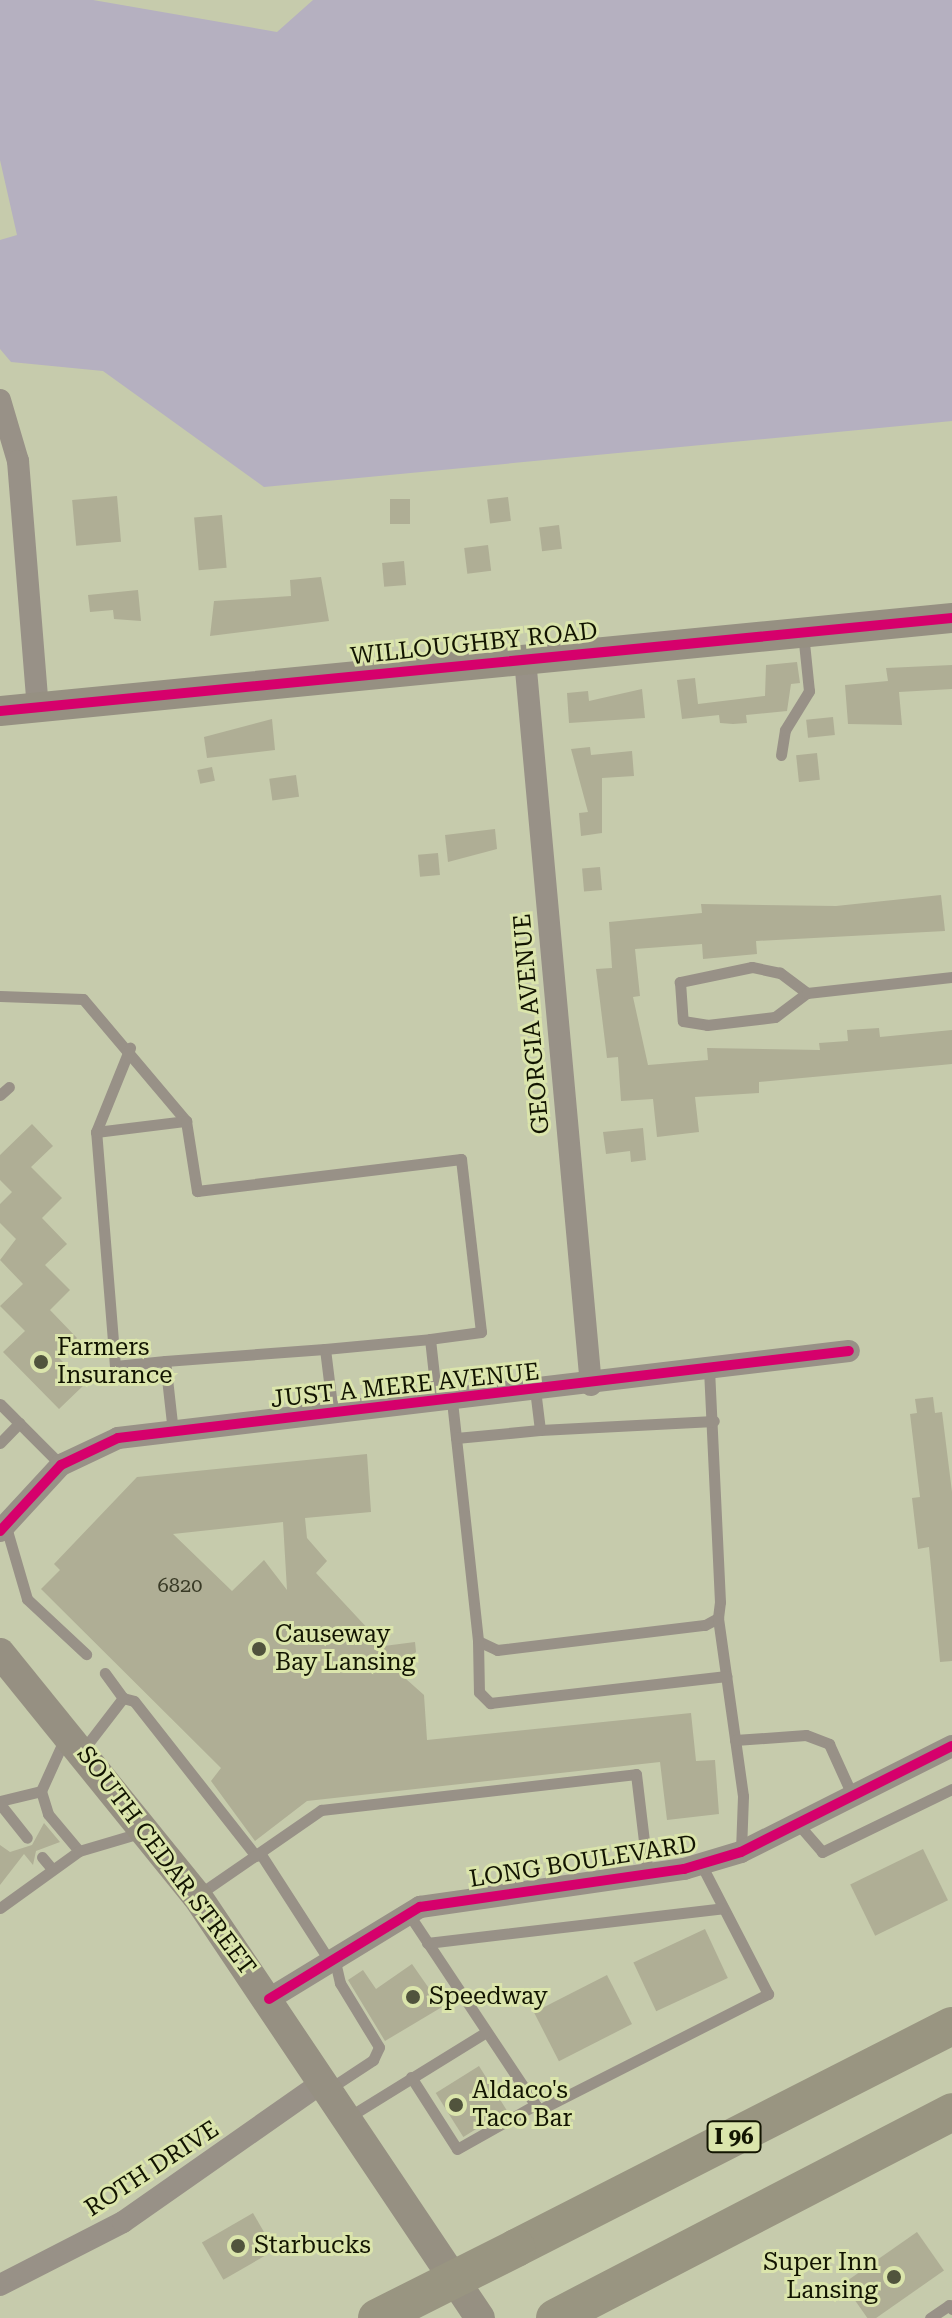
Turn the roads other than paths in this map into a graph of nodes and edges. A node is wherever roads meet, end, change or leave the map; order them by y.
1 (0, 400) edge
2 (952, 618) edge
3 (803, 632) junction
4 (525, 659) junction
5 (38, 708) junction
6 (0, 711) edge
7 (781, 755) dead end
8 (952, 977) edge
9 (807, 993) junction
10 (0, 996) edge
11 (130, 1048) junction
12 (186, 1121) junction
13 (96, 1132) junction
14 (430, 1339) junction
15 (325, 1349) junction
16 (849, 1351) dead end
17 (165, 1361) junction
18 (709, 1368) junction
19 (591, 1385) junction
20 (535, 1391) junction
21 (444, 1401) junction
22 (0, 1404) edge
23 (333, 1414) junction
24 (714, 1421) junction
25 (19, 1423) junction
26 (540, 1430) junction
27 (173, 1432) junction
28 (456, 1438) junction
29 (0, 1443) edge
30 (61, 1465) junction
31 (3, 1529) edge
32 (718, 1618) junction
33 (478, 1641) junction
34 (0, 1653) edge
35 (86, 1654) dead end
36 (105, 1673) dead end
37 (726, 1676) junction
38 (123, 1698) junction
39 (735, 1740) junction
40 (75, 1741) junction
41 (952, 1746) edge
42 (952, 1789) edge
43 (41, 1791) junction
44 (854, 1797) junction
45 (0, 1802) edge
46 (798, 1824) junction
47 (148, 1830) junction
48 (27, 1838) dead end
49 (79, 1851) junction
50 (741, 1852) junction
51 (258, 1855) junction
52 (42, 1857) dead end
53 (701, 1864) junction
54 (52, 1869) junction
55 (648, 1874) junction
56 (197, 1896) junction
57 (0, 1908) edge
58 (723, 1908) junction
59 (407, 1912) junction
60 (427, 1943) junction
61 (331, 1958) junction
62 (269, 1999) junction
63 (952, 2026) edge
64 (486, 2032) junction
65 (411, 2077) junction
66 (326, 2086) junction
67 (535, 2105) junction
68 (952, 2112) edge
69 (347, 2118) junction
70 (0, 2285) edge
71 (952, 2309) edge
72 (377, 2318) edge
73 (480, 2318) edge
74 (555, 2318) edge
75 (930, 2318) edge

1 - 5 street
2 - 3 street, WILLOUGHBY ROAD
3 - 4 street, WILLOUGHBY ROAD
3 - 7 lane
4 - 5 street, WILLOUGHBY ROAD
4 - 19 street, GEORGIA AVENUE
5 - 6 street, WILLOUGHBY ROAD
8 - 9 lane
9 - 9 lane
10 - 11 lane
11 - 12 lane
11 - 13 lane
12 - 13 lane
12 - 14 lane
13 - 17 lane
14 - 15 lane
14 - 21 lane
15 - 17 lane
15 - 23 lane
16 - 18 street, JUST A MERE AVENUE
17 - 27 lane
18 - 19 street, JUST A MERE AVENUE
18 - 24 lane
19 - 20 street, JUST A MERE AVENUE
20 - 21 street, JUST A MERE AVENUE
20 - 26 lane
21 - 23 street, JUST A MERE AVENUE
21 - 28 lane
22 - 25 lane
23 - 27 street, JUST A MERE AVENUE
24 - 26 lane
24 - 32 lane
25 - 29 lane
25 - 30 lane
26 - 28 lane
27 - 30 street, JUST A MERE AVENUE
28 - 33 lane
30 - 31 street, JUST A MERE AVENUE
31 - 35 lane
32 - 33 lane
32 - 37 lane
33 - 37 lane
34 - 40 street, SOUTH CEDAR STREET
36 - 38 lane
37 - 39 lane
38 - 40 lane
38 - 51 lane
39 - 44 lane
39 - 50 lane
40 - 43 lane
40 - 47 street, SOUTH CEDAR STREET
41 - 44 street, LONG BOULEVARD
42 - 46 lane
43 - 45 lane
43 - 49 lane
44 - 46 street, LONG BOULEVARD
45 - 48 lane
46 - 50 street, LONG BOULEVARD
47 - 49 lane
47 - 56 street, SOUTH CEDAR STREET
49 - 54 lane
50 - 53 street, LONG BOULEVARD
51 - 55 lane
51 - 56 lane
51 - 61 lane
52 - 54 lane
53 - 55 street, LONG BOULEVARD
53 - 58 lane
54 - 57 lane
55 - 59 street, LONG BOULEVARD
56 - 62 street, SOUTH CEDAR STREET
58 - 60 lane
58 - 67 lane
59 - 60 lane
59 - 61 street, LONG BOULEVARD
60 - 64 lane
61 - 62 street, LONG BOULEVARD
61 - 66 lane
62 - 66 street, SOUTH CEDAR STREET
63 - 72 highway, I 96, bridge
64 - 65 lane
64 - 67 lane
65 - 67 lane
65 - 69 lane
66 - 69 street, SOUTH CEDAR STREET
66 - 70 street, ROTH DRIVE
68 - 74 highway
69 - 73 street, SOUTH CEDAR STREET
71 - 75 lane

